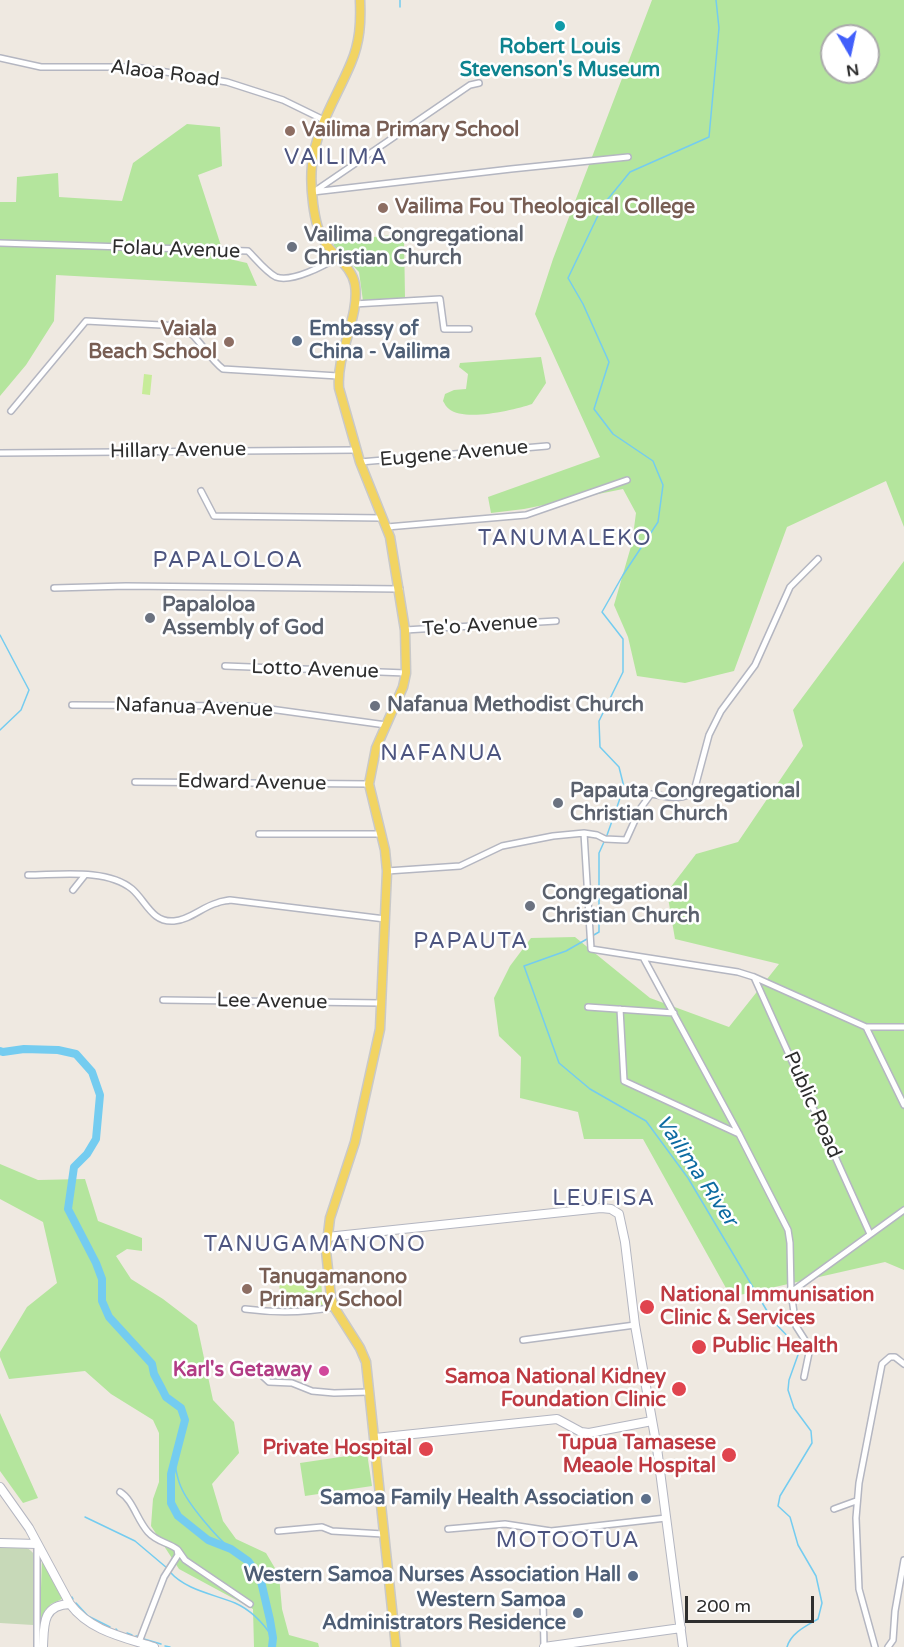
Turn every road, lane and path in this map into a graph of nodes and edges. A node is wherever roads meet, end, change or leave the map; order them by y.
1 (360, 0) edge
2 (0, 58) edge
3 (479, 83) dead end
4 (324, 120) junction
5 (628, 157) dead end
6 (313, 192) junction
7 (0, 243) edge
8 (338, 257) junction
9 (354, 304) junction
10 (469, 329) dead end
11 (338, 376) junction
12 (11, 411) dead end
13 (547, 446) dead end
14 (356, 450) junction
15 (0, 453) edge
16 (360, 462) junction
17 (627, 480) dead end
18 (201, 491) dead end
19 (383, 518) junction
20 (387, 527) junction
21 (818, 559) dead end
22 (54, 588) dead end
23 (400, 589) junction
24 (556, 621) dead end
25 (405, 630) junction
26 (225, 666) dead end
27 (406, 673) junction
28 (72, 705) dead end
29 (386, 725) junction
30 (135, 782) dead end
31 (369, 784) junction
32 (584, 833) junction
33 (259, 834) dead end
34 (381, 834) junction
35 (387, 871) junction
36 (28, 875) dead end
37 (85, 875) junction
38 (73, 890) dead end
39 (385, 920) junction
40 (644, 959) junction
41 (754, 977) junction
42 (163, 1000) dead end
43 (381, 1003) junction
44 (588, 1007) dead end
45 (620, 1009) junction
46 (674, 1013) junction
47 (866, 1027) junction
48 (904, 1027) edge
49 (904, 1105) edge
50 (740, 1134) junction
51 (904, 1210) edge
52 (870, 1233) junction
53 (327, 1237) junction
54 (791, 1292) junction
55 (334, 1307) junction
56 (245, 1309) dead end
57 (635, 1325) junction
58 (524, 1340) dead end
59 (904, 1364) edge
60 (256, 1370) dead end
61 (804, 1377) dead end
62 (369, 1392) junction
63 (652, 1421) junction
64 (375, 1438) junction
65 (0, 1486) edge
66 (120, 1492) dead end
67 (856, 1501) junction
68 (834, 1509) dead end
69 (666, 1518) junction
70 (448, 1529) dead end
71 (278, 1531) dead end
72 (383, 1534) junction
73 (0, 1543) edge
74 (37, 1544) junction
75 (177, 1549) junction
76 (904, 1560) edge
77 (543, 1599) dead end
78 (70, 1604) junction
79 (250, 1604) dead end
80 (681, 1628) junction
81 (139, 1642) junction
82 (37, 1647) edge
83 (43, 1647) edge
84 (154, 1647) edge
85 (396, 1647) edge
86 (544, 1647) edge
87 (682, 1647) edge
88 (875, 1647) edge
89 (888, 1647) edge

1 - 4 main road
2 - 4 street, Alaoa Road
3 - 6 street
4 - 6 main road
5 - 6 street
6 - 8 main road
7 - 8 street, Folau Avenue
8 - 9 main road
9 - 10 street
9 - 11 main road
11 - 12 street
11 - 14 main road
13 - 16 street, Eugene Avenue
14 - 15 street, Hillary Avenue
14 - 16 main road
16 - 19 main road
17 - 20 street
18 - 19 street
19 - 20 main road
20 - 23 main road
21 - 32 street
22 - 23 street
23 - 25 main road
24 - 25 street, Te'o Avenue
25 - 27 main road
26 - 27 street, Lotto Avenue
27 - 29 main road
28 - 29 street, Nafanua Avenue
29 - 31 main road
30 - 31 street, Edward Avenue
31 - 34 main road
32 - 35 street
32 - 40 street
33 - 34 street
34 - 35 main road
35 - 39 main road
36 - 37 street
37 - 38 street
37 - 39 street
39 - 43 main road
40 - 41 street
40 - 46 street
41 - 47 street
41 - 52 street, Public Road
42 - 43 street, Lee Avenue
43 - 53 main road
44 - 45 street
45 - 46 street
45 - 50 street
46 - 50 street
47 - 48 street
47 - 49 street
50 - 54 street
51 - 52 street
52 - 54 street
53 - 55 main road
53 - 57 main road
54 - 61 street
55 - 56 street
55 - 62 main road
57 - 58 street
57 - 63 main road
59 - 67 street
60 - 62 street
62 - 64 main road
63 - 64 main road
63 - 69 main road
64 - 72 main road
65 - 74 main road
66 - 75 street
67 - 68 street
67 - 88 street
69 - 70 street
69 - 80 main road
71 - 72 street
72 - 85 main road
73 - 74 main road
74 - 78 main road
74 - 82 street
75 - 79 street
75 - 81 street
76 - 89 street
77 - 86 street
78 - 81 main road
78 - 83 main road
80 - 86 main road
80 - 87 main road
81 - 84 main road

